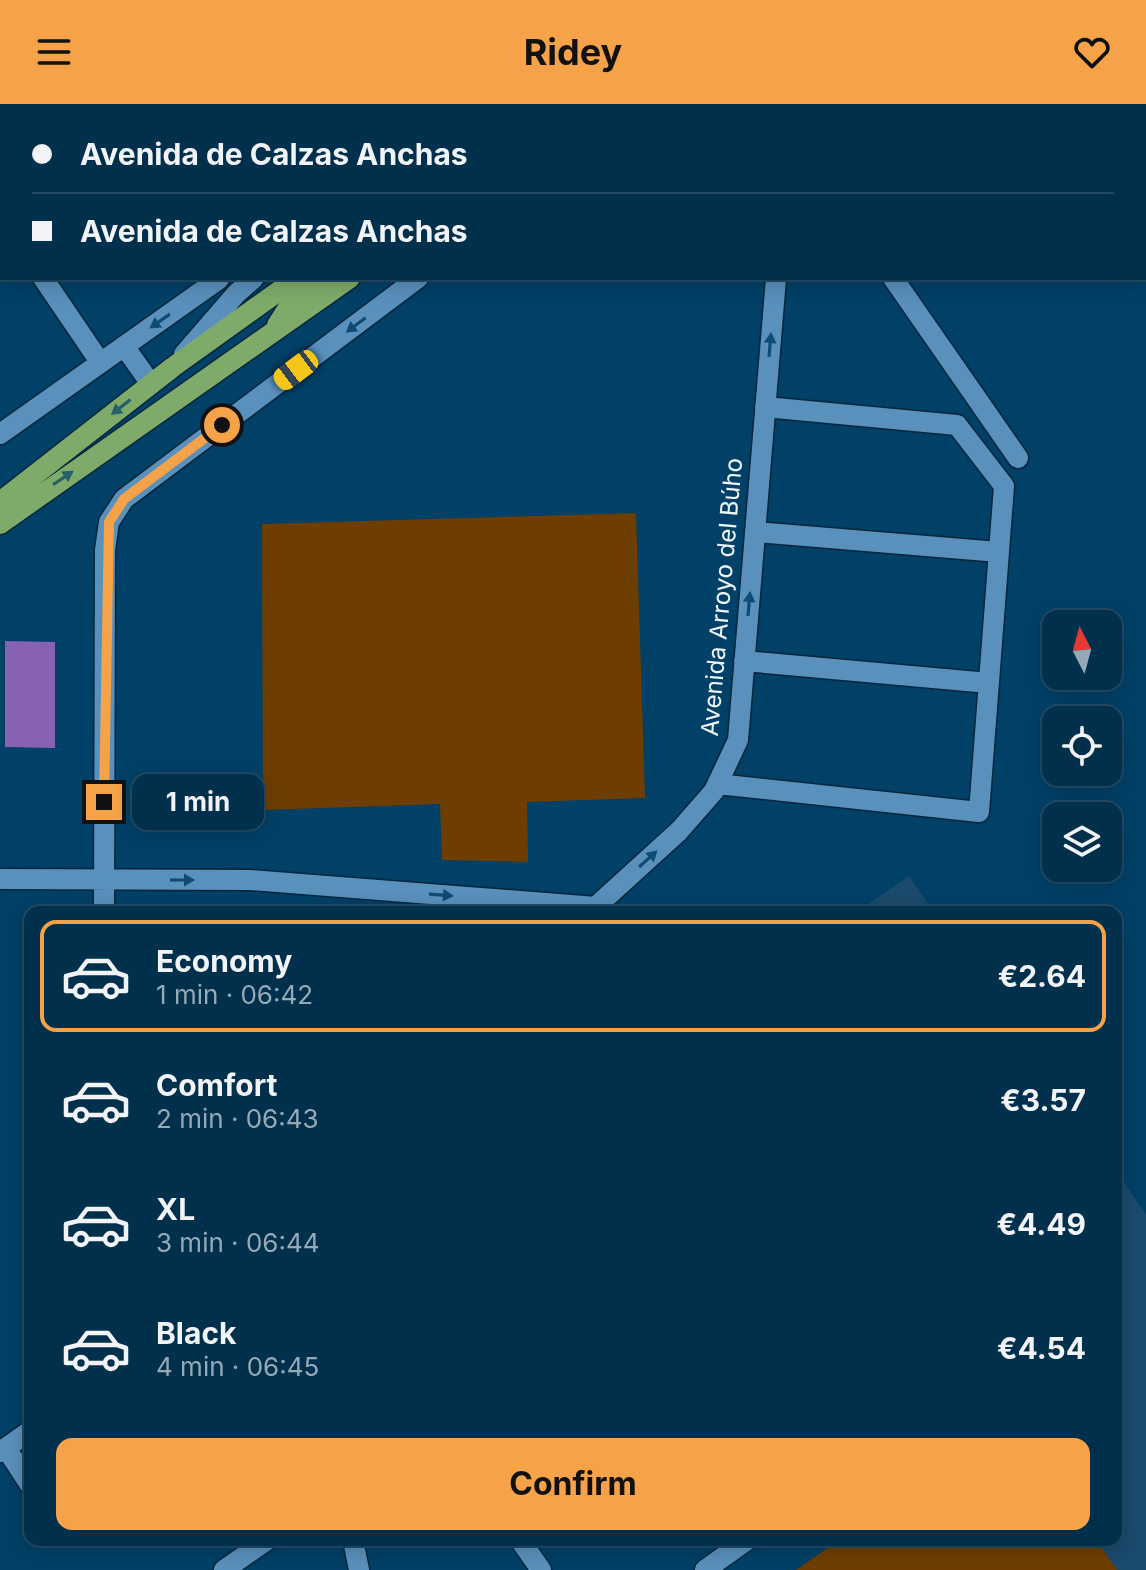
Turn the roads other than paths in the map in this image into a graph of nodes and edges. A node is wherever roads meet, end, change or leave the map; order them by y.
1 (44, 280) edge
2 (218, 280) edge
3 (220, 280) edge
4 (252, 280) edge
5 (294, 280) edge
6 (322, 280) edge
7 (347, 280) edge
8 (415, 280) edge
9 (776, 280) edge
10 (894, 280) edge
11 (236, 294) junction
12 (268, 338) junction
13 (124, 346) junction
14 (100, 362) junction
15 (173, 367) junction
16 (151, 384) junction
17 (765, 407) junction
18 (0, 434) edge
19 (1018, 458) dead end
20 (0, 502) edge
21 (0, 524) edge
22 (755, 532) junction
23 (999, 552) junction
24 (744, 661) junction
25 (989, 683) junction
26 (717, 784) junction
27 (0, 879) edge
28 (104, 879) junction
29 (104, 906) edge
30 (547, 906) edge
31 (597, 906) edge
32 (24, 1435) edge
33 (3, 1450) edge
34 (24, 1477) edge
35 (258, 1546) edge
36 (354, 1546) edge
37 (524, 1546) edge
38 (739, 1546) edge
39 (224, 1570) edge
40 (359, 1570) edge
41 (541, 1570) edge
42 (705, 1570) edge

1 - 14 street
2 -> 13 street
3 - 11 street
4 - 11 street
5 - 15 main road
6 - 12 main road
7 - 12 main road
8 -> 28 street
17 -> 9 street, Avenida Arroyo del Búho
10 - 19 street
11 - 15 street
21 -> 12 main road
13 - 14 street
13 - 16 street
14 - 18 street
15 - 16 main road
16 -> 20 main road
17 - 22 street, Avenida Arroyo del Búho
17 - 23 street
22 - 23 street
24 -> 22 street, Avenida Arroyo del Búho
23 - 25 street
24 - 25 street
24 - 26 street, Avenida Arroyo del Búho
25 - 26 street
31 -> 26 street, Avenida Arroyo del Búho
27 - 28 street
28 - 29 street
28 -> 30 street
32 - 33 street
33 - 34 street
35 - 39 street
36 - 40 street
37 - 41 street
38 - 42 street

